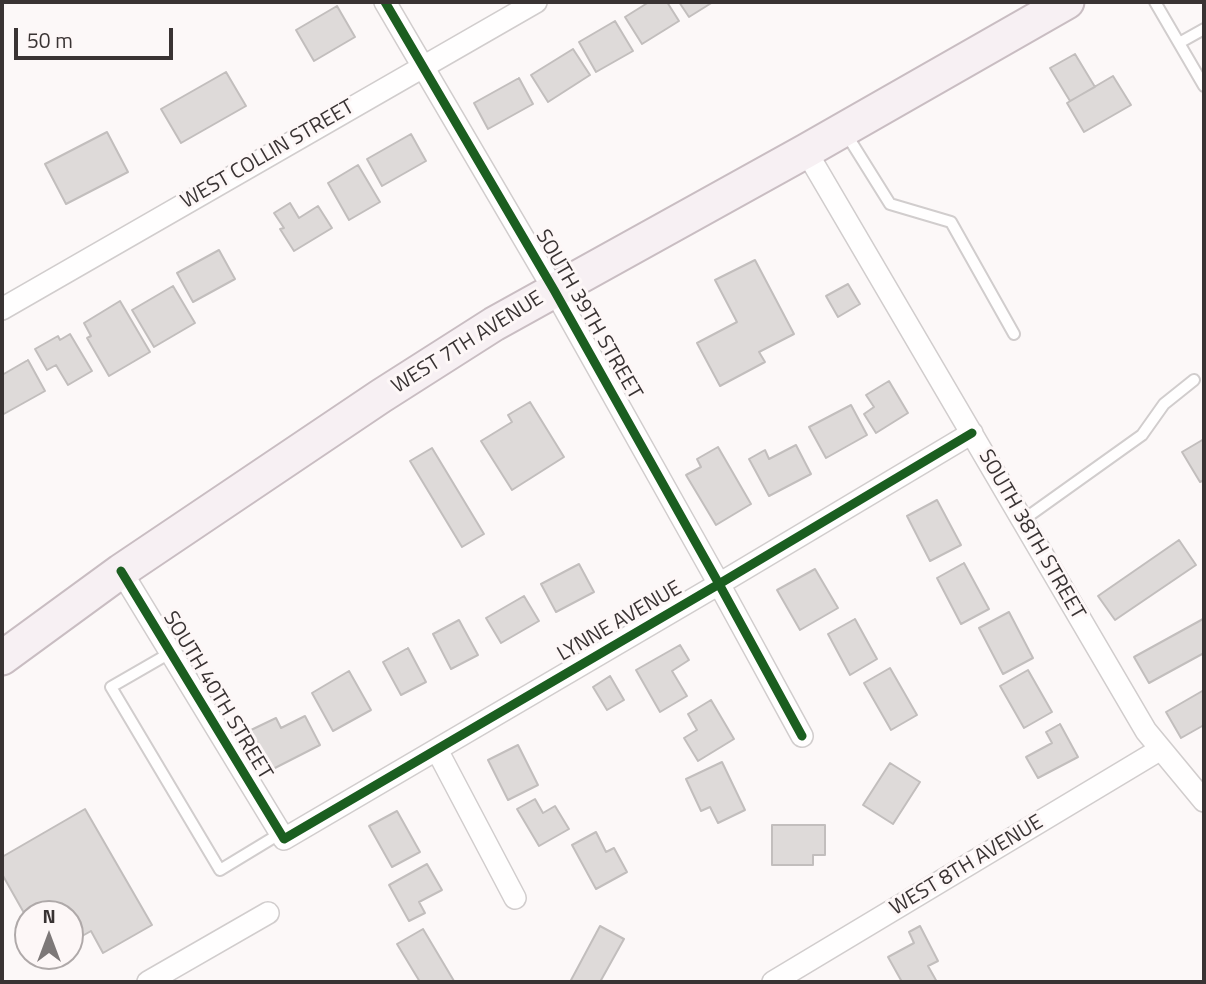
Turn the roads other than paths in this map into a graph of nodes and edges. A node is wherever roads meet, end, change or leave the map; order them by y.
1 (385, 2) edge
2 (536, 2) edge
3 (1067, 2) edge
4 (1155, 2) edge
5 (1204, 29) edge
6 (1179, 43) junction
7 (422, 65) junction
8 (1204, 86) edge
9 (844, 129) junction
10 (806, 151) junction
11 (554, 290) junction
12 (2, 309) edge
13 (1014, 334) dead end
14 (1194, 380) dead end
15 (972, 433) junction
16 (1023, 520) junction
17 (121, 571) junction
18 (719, 584) junction
19 (170, 653) junction
20 (2, 658) edge
21 (803, 736) dead end
22 (1161, 749) junction
23 (438, 750) junction
24 (1204, 801) edge
25 (282, 836) junction
26 (516, 898) dead end
27 (268, 913) dead end
28 (148, 982) edge
29 (773, 982) edge

1 - 7 street, SOUTH 39TH STREET
2 - 7 street, WEST COLLIN STREET
3 - 9 main road, WEST 7TH AVENUE
4 - 6 lane
5 - 6 lane
6 - 8 lane
7 - 11 street, SOUTH 39TH STREET
7 - 12 street, WEST COLLIN STREET
9 - 10 main road, WEST 7TH AVENUE
9 - 13 lane
10 - 11 main road, WEST 7TH AVENUE
10 - 15 street, SOUTH 38TH STREET
11 - 17 main road, WEST 7TH AVENUE
11 - 18 street, SOUTH 39TH STREET
14 - 16 lane
15 - 16 street, SOUTH 38TH STREET
15 - 18 street, LYNNE AVENUE
16 - 22 street, SOUTH 38TH STREET
17 - 19 street, SOUTH 40TH STREET
17 - 20 main road, WEST 7TH AVENUE
18 - 21 street, SOUTH 39TH STREET
18 - 23 street, LYNNE AVENUE
19 - 25 street, SOUTH 40TH STREET
19 - 25 lane
22 - 24 street, SOUTH 38TH STREET
22 - 29 street, WEST 8TH AVENUE
23 - 25 street, LYNNE AVENUE
23 - 26 street
27 - 28 street

